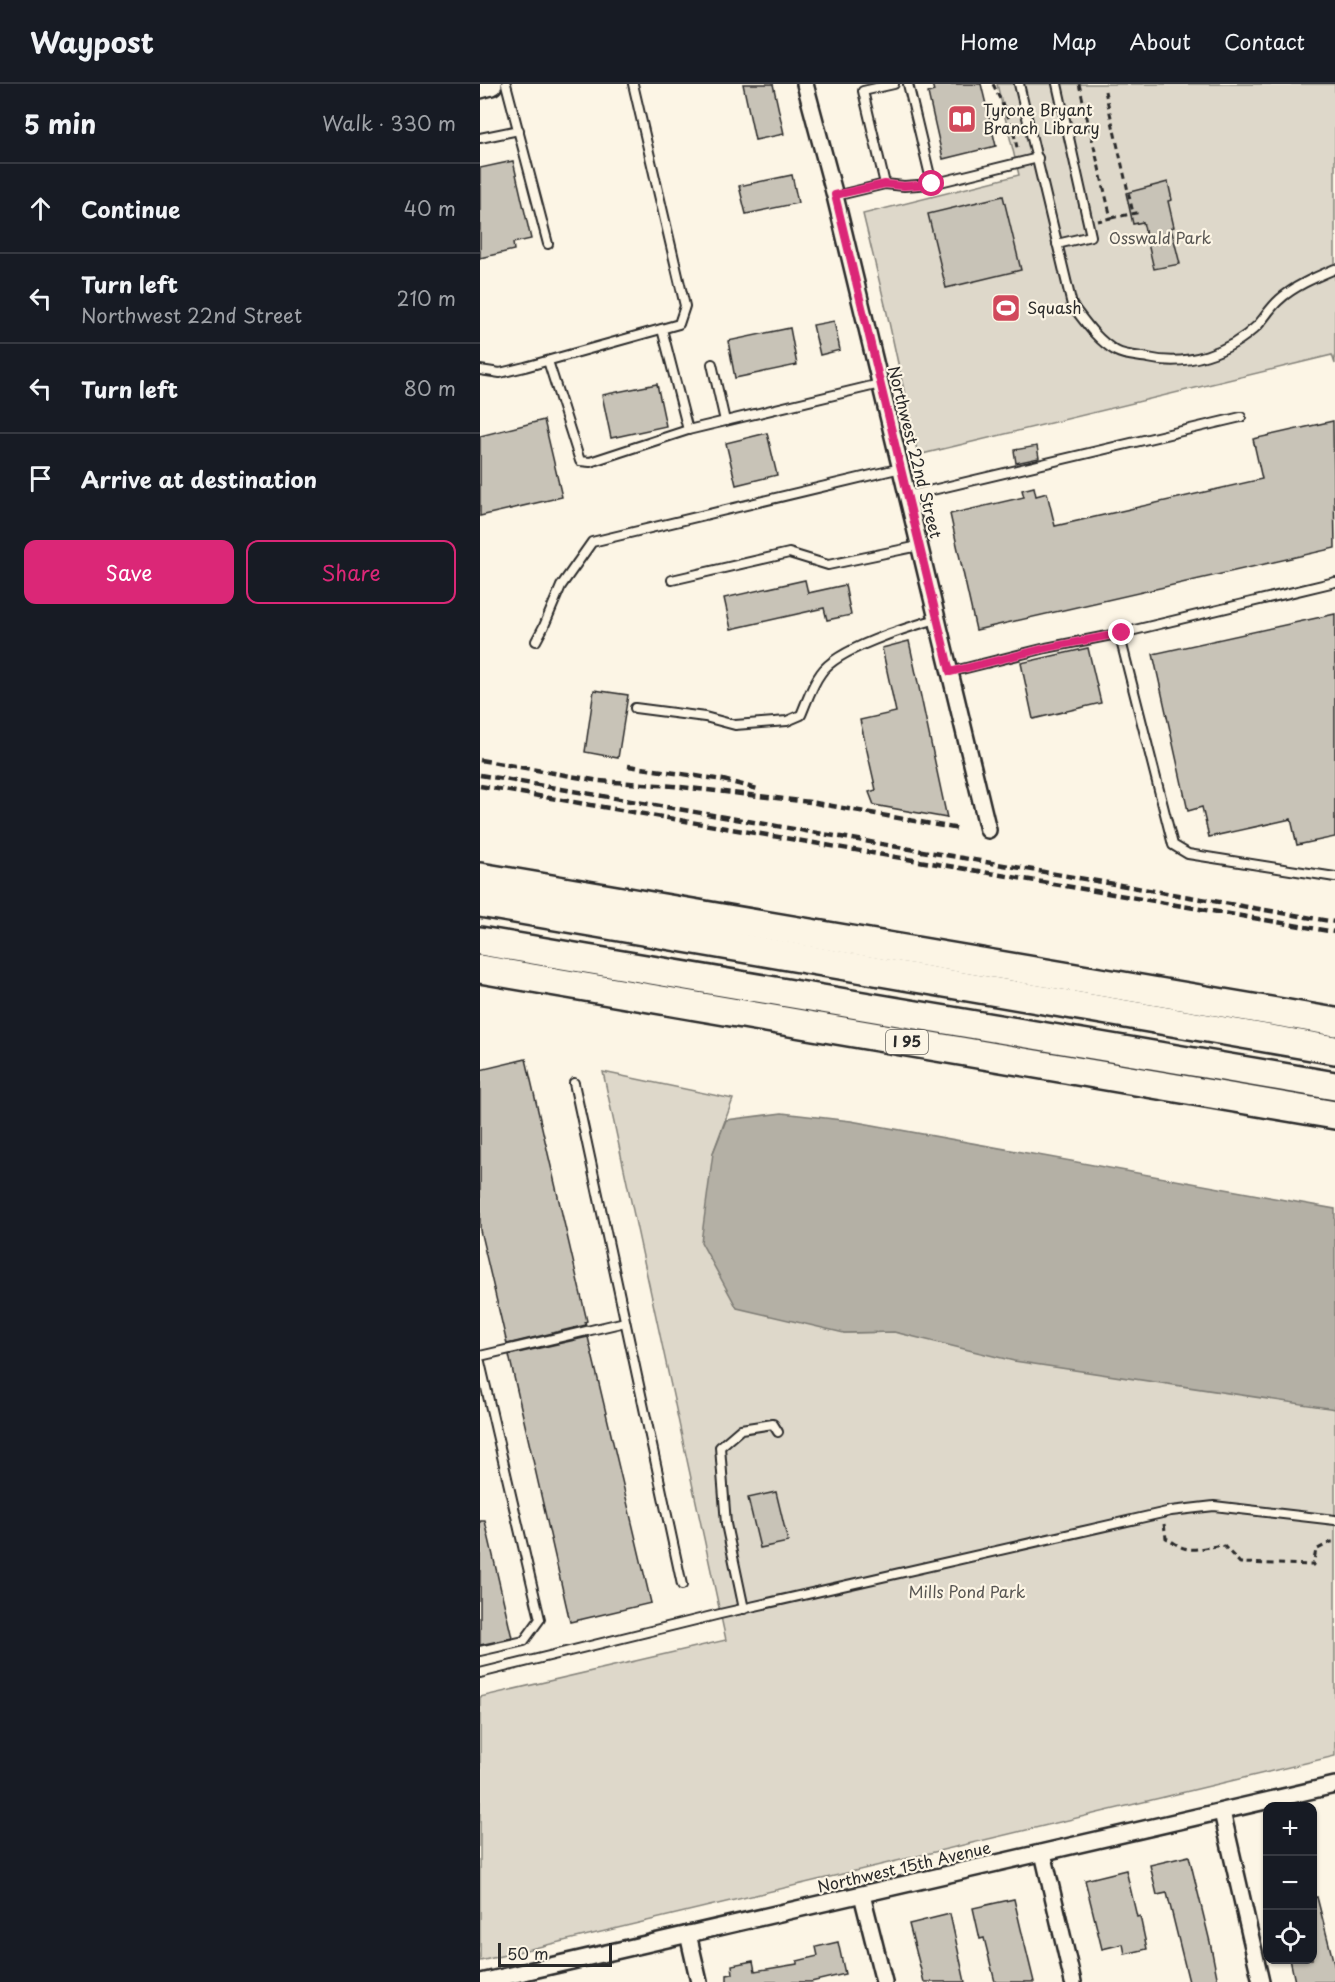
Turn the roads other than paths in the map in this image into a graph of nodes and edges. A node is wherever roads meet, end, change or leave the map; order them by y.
1 (491, 84) edge
2 (506, 84) edge
3 (633, 84) edge
4 (805, 84) edge
5 (894, 84) edge
6 (908, 84) edge
7 (1020, 84) edge
8 (1057, 84) edge
9 (480, 87) edge
10 (519, 130) junction
11 (480, 138) edge
12 (1038, 158) junction
13 (885, 184) junction
14 (932, 184) junction
15 (835, 195) junction
16 (548, 244) dead end
17 (1057, 244) junction
18 (1335, 269) edge
19 (662, 329) junction
20 (548, 361) junction
21 (712, 364) dead end
22 (480, 370) edge
23 (880, 384) junction
24 (1241, 417) dead end
25 (725, 422) junction
26 (688, 430) junction
27 (901, 468) junction
28 (907, 496) junction
29 (919, 546) junction
30 (672, 580) dead end
31 (1335, 582) edge
32 (937, 620) junction
33 (1119, 633) junction
34 (536, 641) dead end
35 (950, 672) junction
36 (634, 708) dead end
37 (988, 830) dead end
38 (480, 877) edge
39 (1335, 877) edge
40 (480, 903) edge
41 (480, 941) edge
42 (480, 969) edge
43 (1335, 1022) edge
44 (1335, 1050) edge
45 (574, 1083) dead end
46 (1335, 1086) edge
47 (1335, 1115) edge
48 (625, 1322) junction
49 (480, 1356) edge
50 (480, 1362) edge
51 (778, 1432) dead end
52 (1335, 1520) edge
53 (682, 1585) dead end
54 (744, 1609) junction
55 (480, 1650) edge
56 (480, 1673) edge
57 (1335, 1785) edge
58 (1222, 1812) junction
59 (1042, 1854) junction
60 (862, 1895) junction
61 (688, 1934) junction
62 (514, 1978) edge
63 (481, 1982) edge
64 (699, 1982) edge
65 (884, 1982) edge
66 (1073, 1982) edge
67 (1261, 1982) edge

1 - 9 street
2 - 10 lane
3 - 19 lane
4 - 15 street, Northwest 22nd Street
5 - 13 lane
6 - 14 lane
7 - 12 lane
8 - 17 lane
10 - 11 lane
10 - 16 lane
12 - 14 lane
12 - 17 lane
13 - 14 lane
13 - 15 lane
15 - 23 street, Northwest 22nd Street
17 - 18 lane
19 - 20 lane
19 - 26 lane
20 - 22 lane
20 - 26 lane
21 - 25 lane
23 - 25 lane
23 - 27 street, Northwest 22nd Street
24 - 28 lane
25 - 26 lane
27 - 28 street, Northwest 22nd Street
27 - 34 lane
28 - 29 street, Northwest 22nd Street
29 - 30 lane
29 - 32 street, Northwest 22nd Street
31 - 33 lane
32 - 35 street, Northwest 22nd Street
32 - 36 lane
33 - 35 lane
33 - 39 lane
35 - 37 street, Northwest 22nd Street
38 - 43 highway
40 - 44 highway
41 - 46 highway
42 - 47 highway, I 95
45 - 48 lane
48 - 49 lane
48 - 53 lane
50 - 55 lane
51 - 54 lane
52 - 54 lane
54 - 56 lane
57 - 58 street, Northwest 15th Avenue
58 - 59 street, Northwest 15th Avenue
58 - 67 street
59 - 60 street, Northwest 15th Avenue
59 - 66 street
60 - 61 street, Northwest 15th Avenue
60 - 65 street
61 - 62 street, Northwest 15th Avenue
61 - 64 street
62 - 63 street, Northwest 15th Avenue

